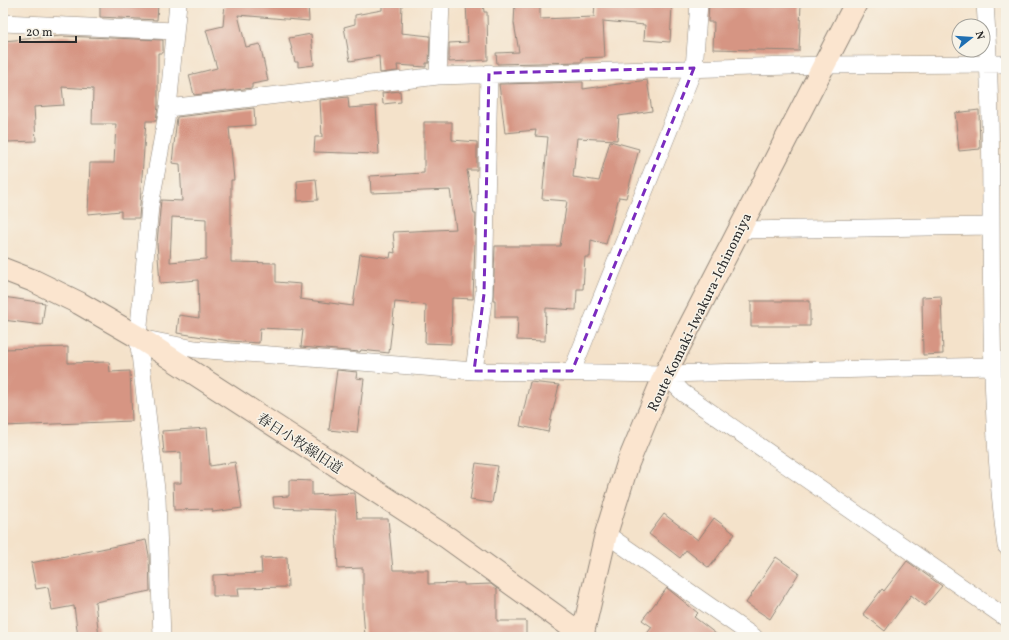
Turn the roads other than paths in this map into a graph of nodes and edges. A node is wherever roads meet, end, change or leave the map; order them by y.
1 (178, 3) edge
2 (441, 3) edge
3 (699, 3) edge
4 (856, 3) edge
5 (985, 3) edge
6 (3, 24) edge
7 (174, 31) junction
8 (998, 64) edge
9 (823, 65) junction
10 (694, 68) junction
11 (489, 73) junction
12 (438, 76) junction
13 (168, 108) junction
14 (991, 226) junction
15 (738, 230) junction
16 (3, 269) edge
17 (138, 337) junction
18 (993, 366) junction
19 (572, 371) junction
20 (474, 372) junction
21 (665, 374) junction
22 (606, 534) junction
23 (1006, 546) edge
24 (1006, 618) edge
25 (583, 636) edge
26 (162, 637) edge
27 (754, 637) edge

1 - 7 street
2 - 12 street
3 - 10 street
4 - 9 main road, Route Komaki-Iwakura-Ichinomiya
5 - 8 street
6 - 7 street
7 - 13 street
8 - 9 street
8 - 14 street
9 - 10 street
9 - 15 main road, Route Komaki-Iwakura-Ichinomiya
10 - 11 street
10 - 19 street
11 - 12 street
11 - 20 street
12 - 13 street
13 - 17 street
14 - 15 street
14 - 18 street
15 - 21 main road, Route Komaki-Iwakura-Ichinomiya
16 - 17 main road, 春日小牧線旧道
17 - 20 street
17 - 25 main road, 春日小牧線旧道
17 - 26 street
18 - 21 street
18 - 23 street
19 - 20 street
19 - 21 street
21 - 22 main road, Route Komaki-Iwakura-Ichinomiya
21 - 24 street
22 - 25 main road, Route Komaki-Iwakura-Ichinomiya
22 - 27 street

